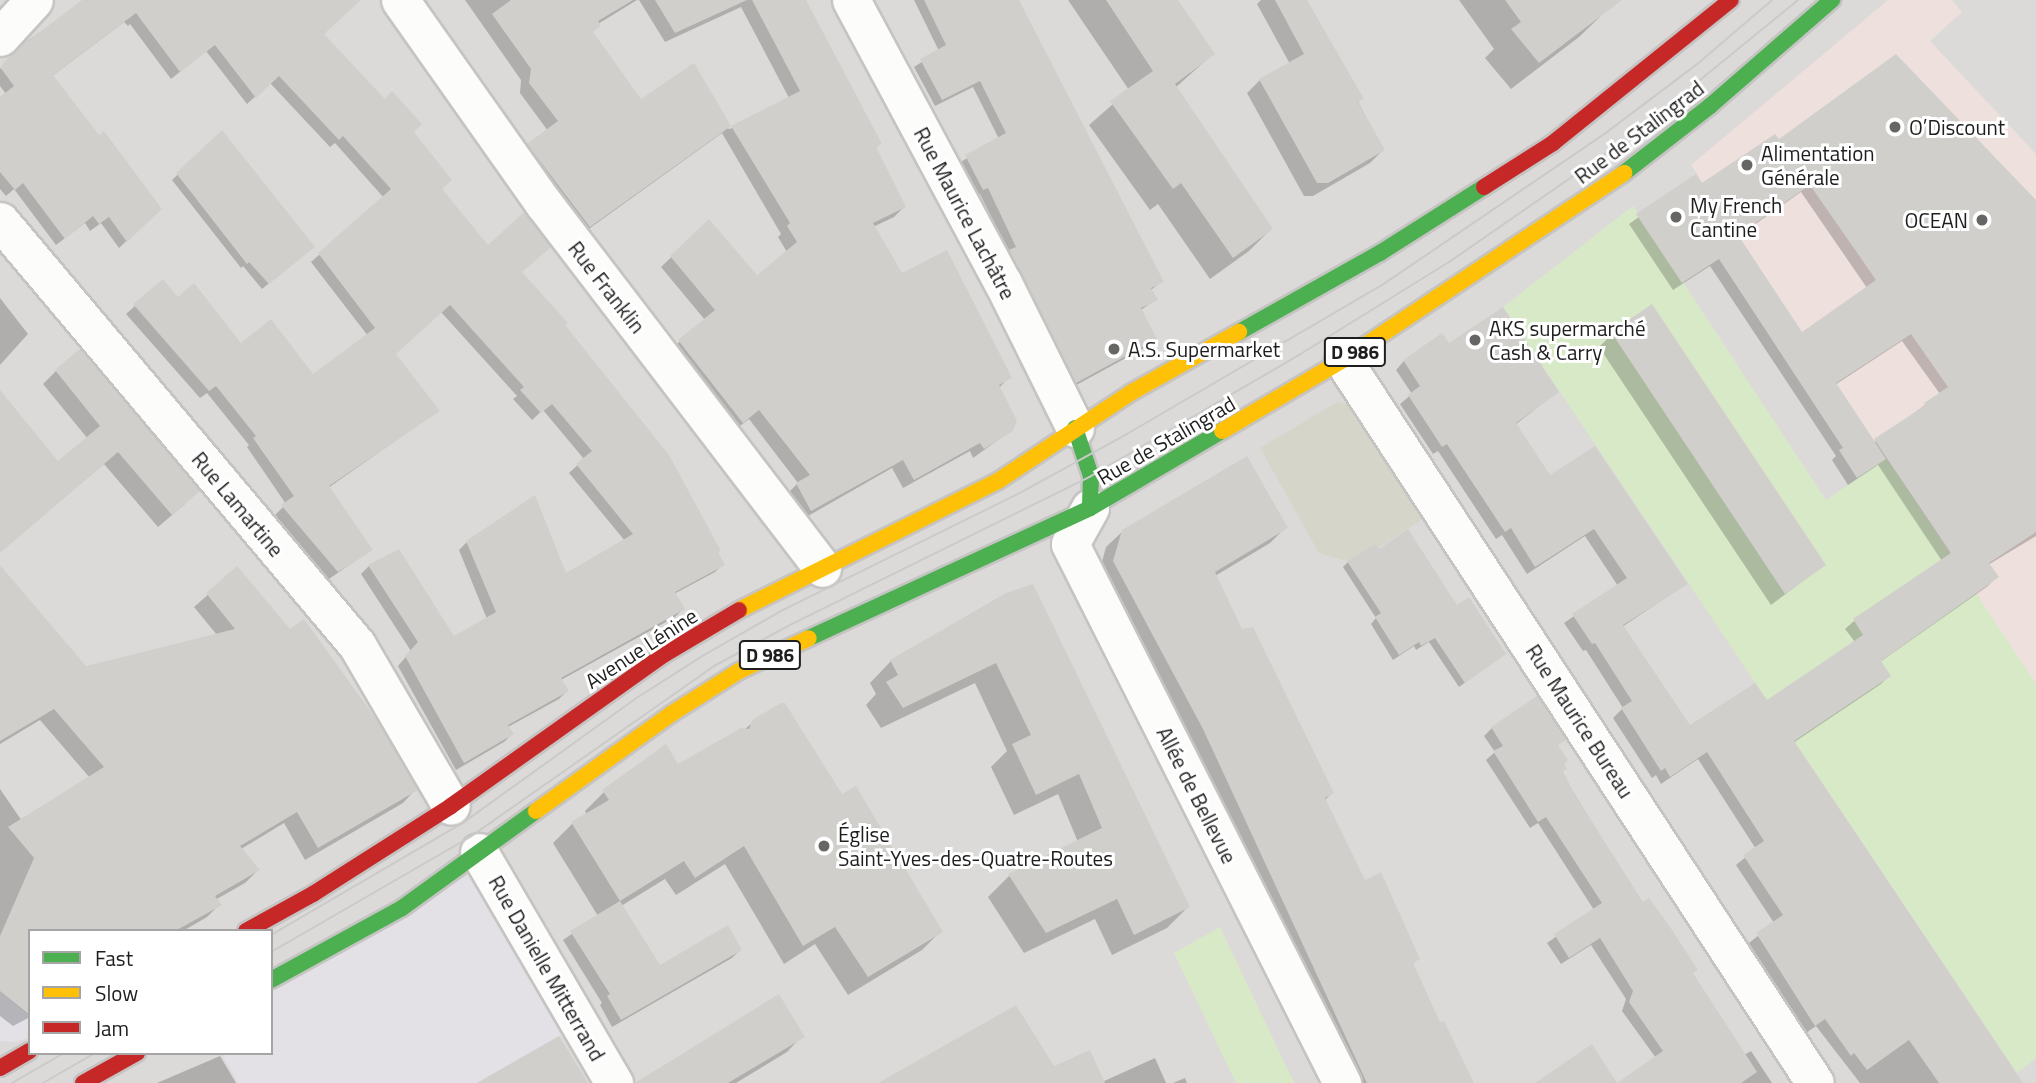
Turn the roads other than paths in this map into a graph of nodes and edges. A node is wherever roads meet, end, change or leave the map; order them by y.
1 (34, 0) edge
2 (400, 0) edge
3 (851, 0) edge
4 (1731, 0) edge
5 (1832, 0) edge
6 (0, 37) edge
7 (0, 221) edge
8 (1343, 360) junction
9 (1075, 428) junction
10 (1090, 508) junction
11 (822, 568) junction
12 (451, 806) junction
13 (479, 852) junction
14 (250, 929) edge
15 (273, 979) edge
16 (28, 1052) edge
17 (133, 1055) edge
18 (0, 1068) edge
19 (83, 1083) edge
20 (614, 1083) edge
21 (1342, 1083) edge
22 (1815, 1083) edge

1 - 6 street
2 - 11 street, Rue Franklin
3 - 9 street, Rue Maurice Lachâtre
4 - 9 main road, Rue de Stalingrad / D 986
5 - 8 main road, Rue de Stalingrad / D 986
7 - 12 street, Rue Lamartine
8 - 10 main road, Rue de Stalingrad / D 986
8 - 22 street, Rue Maurice Bureau
9 - 10 main road, Rue de Stalingrad
9 - 11 main road, Avenue Lénine / D 986
10 - 13 main road, D 986
10 - 21 street, Allée de Bellevue
11 - 12 main road, Avenue Lénine / D 986
12 - 14 main road, Avenue Lénine / D 986
13 - 15 main road, D 986
13 - 20 street, Rue Danielle Mitterrand
16 - 18 main road
17 - 19 main road

